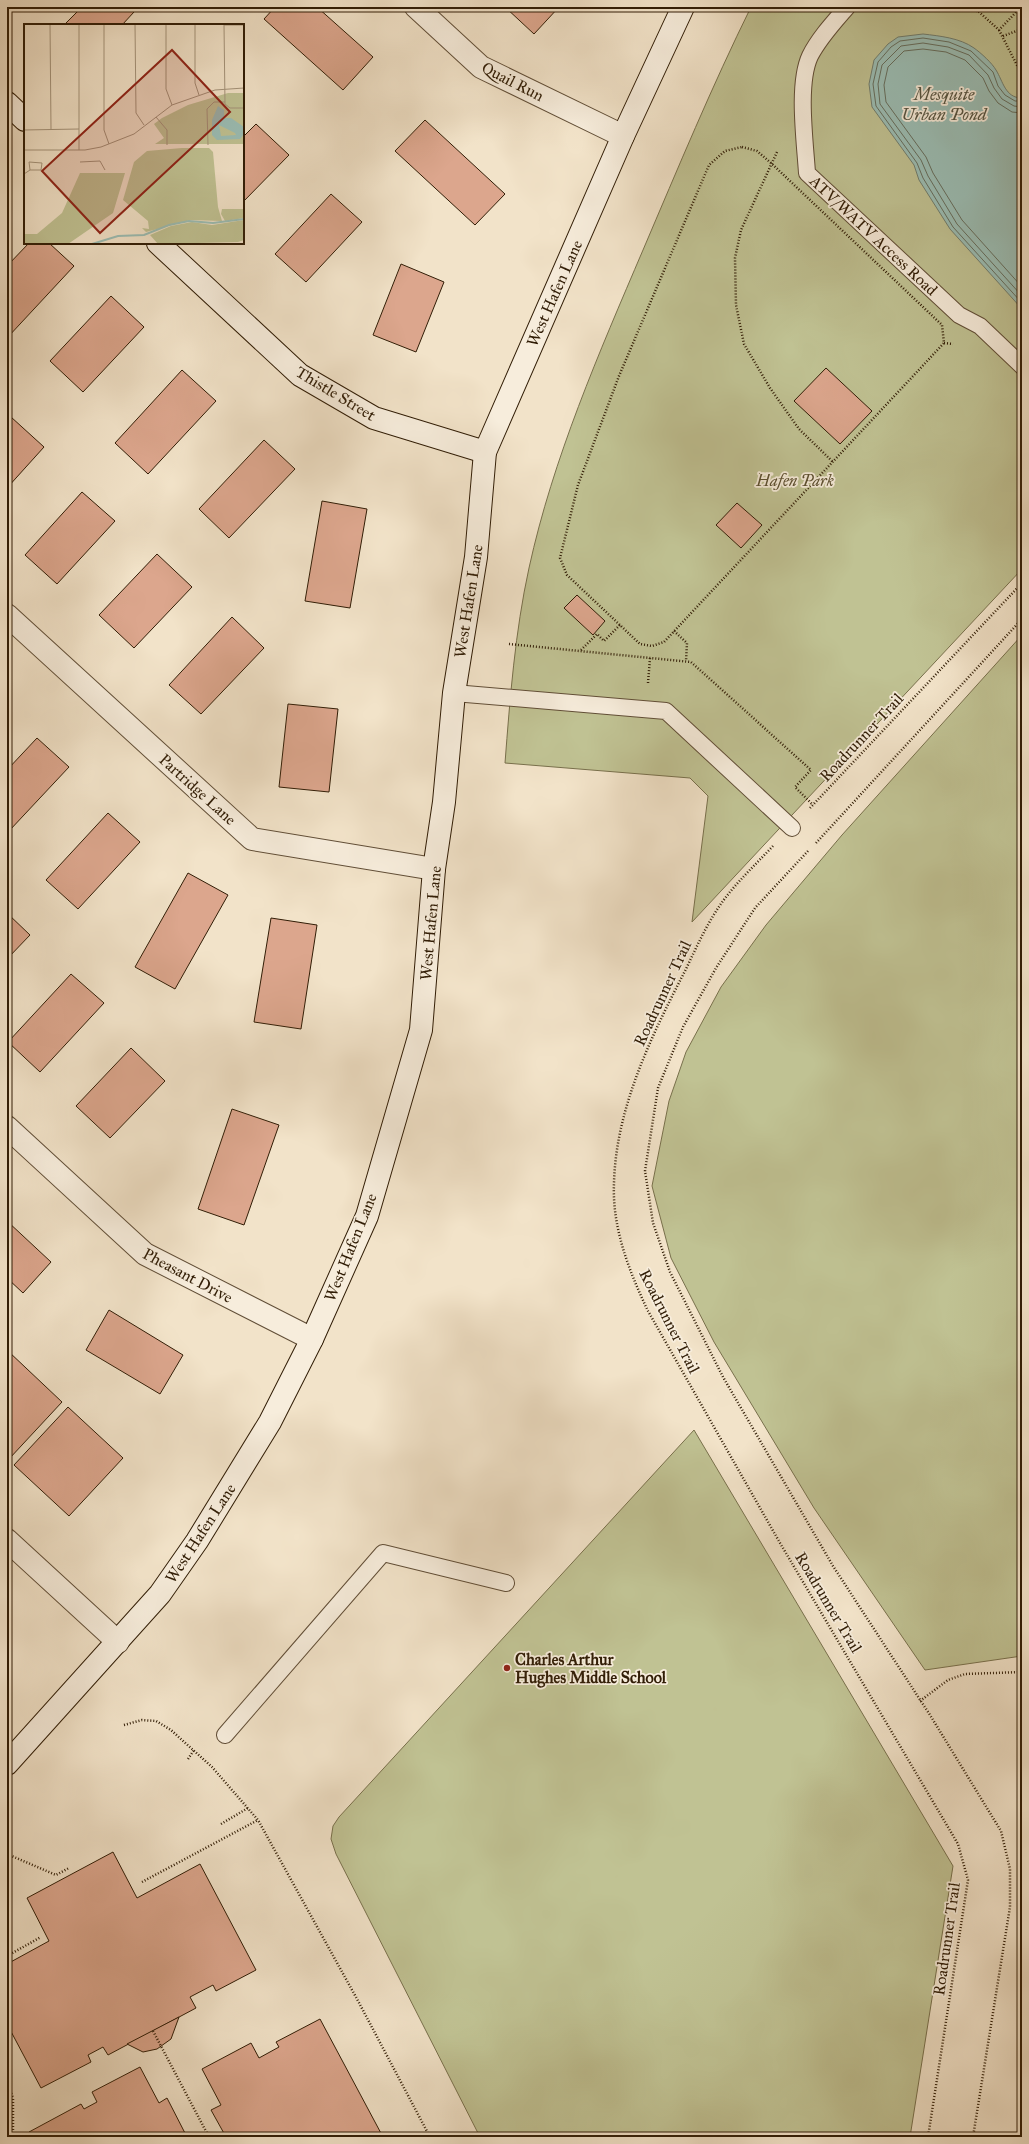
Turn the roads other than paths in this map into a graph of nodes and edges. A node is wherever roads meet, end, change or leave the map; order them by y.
1 (416, 7) edge
2 (683, 7) edge
3 (847, 7) edge
4 (7, 103) edge
5 (24, 119) edge
6 (623, 136) junction
7 (159, 244) edge
8 (1022, 366) edge
9 (485, 452) junction
10 (7, 615) edge
11 (454, 693) junction
12 (792, 828) road end
13 (434, 869) junction
14 (7, 1127) edge
15 (312, 1339) junction
16 (7, 1540) edge
17 (506, 1583) dead end
18 (118, 1642) junction
19 (225, 1735) dead end
20 (7, 1764) edge

1 - 6 main road, Quail Run
2 - 6 main road, West Hafen Lane
3 - 8 lane, ATV/WATV Access Road
4 - 5 main road
6 - 9 main road, West Hafen Lane
7 - 9 main road, Thistle Street
9 - 11 main road, West Hafen Lane
10 - 13 main road, Partridge Lane
11 - 12 lane
11 - 13 main road, West Hafen Lane
13 - 15 main road, West Hafen Lane
14 - 15 main road, Pheasant Drive
15 - 18 main road, West Hafen Lane
16 - 18 main road
17 - 19 lane
18 - 20 main road, West Hafen Lane

